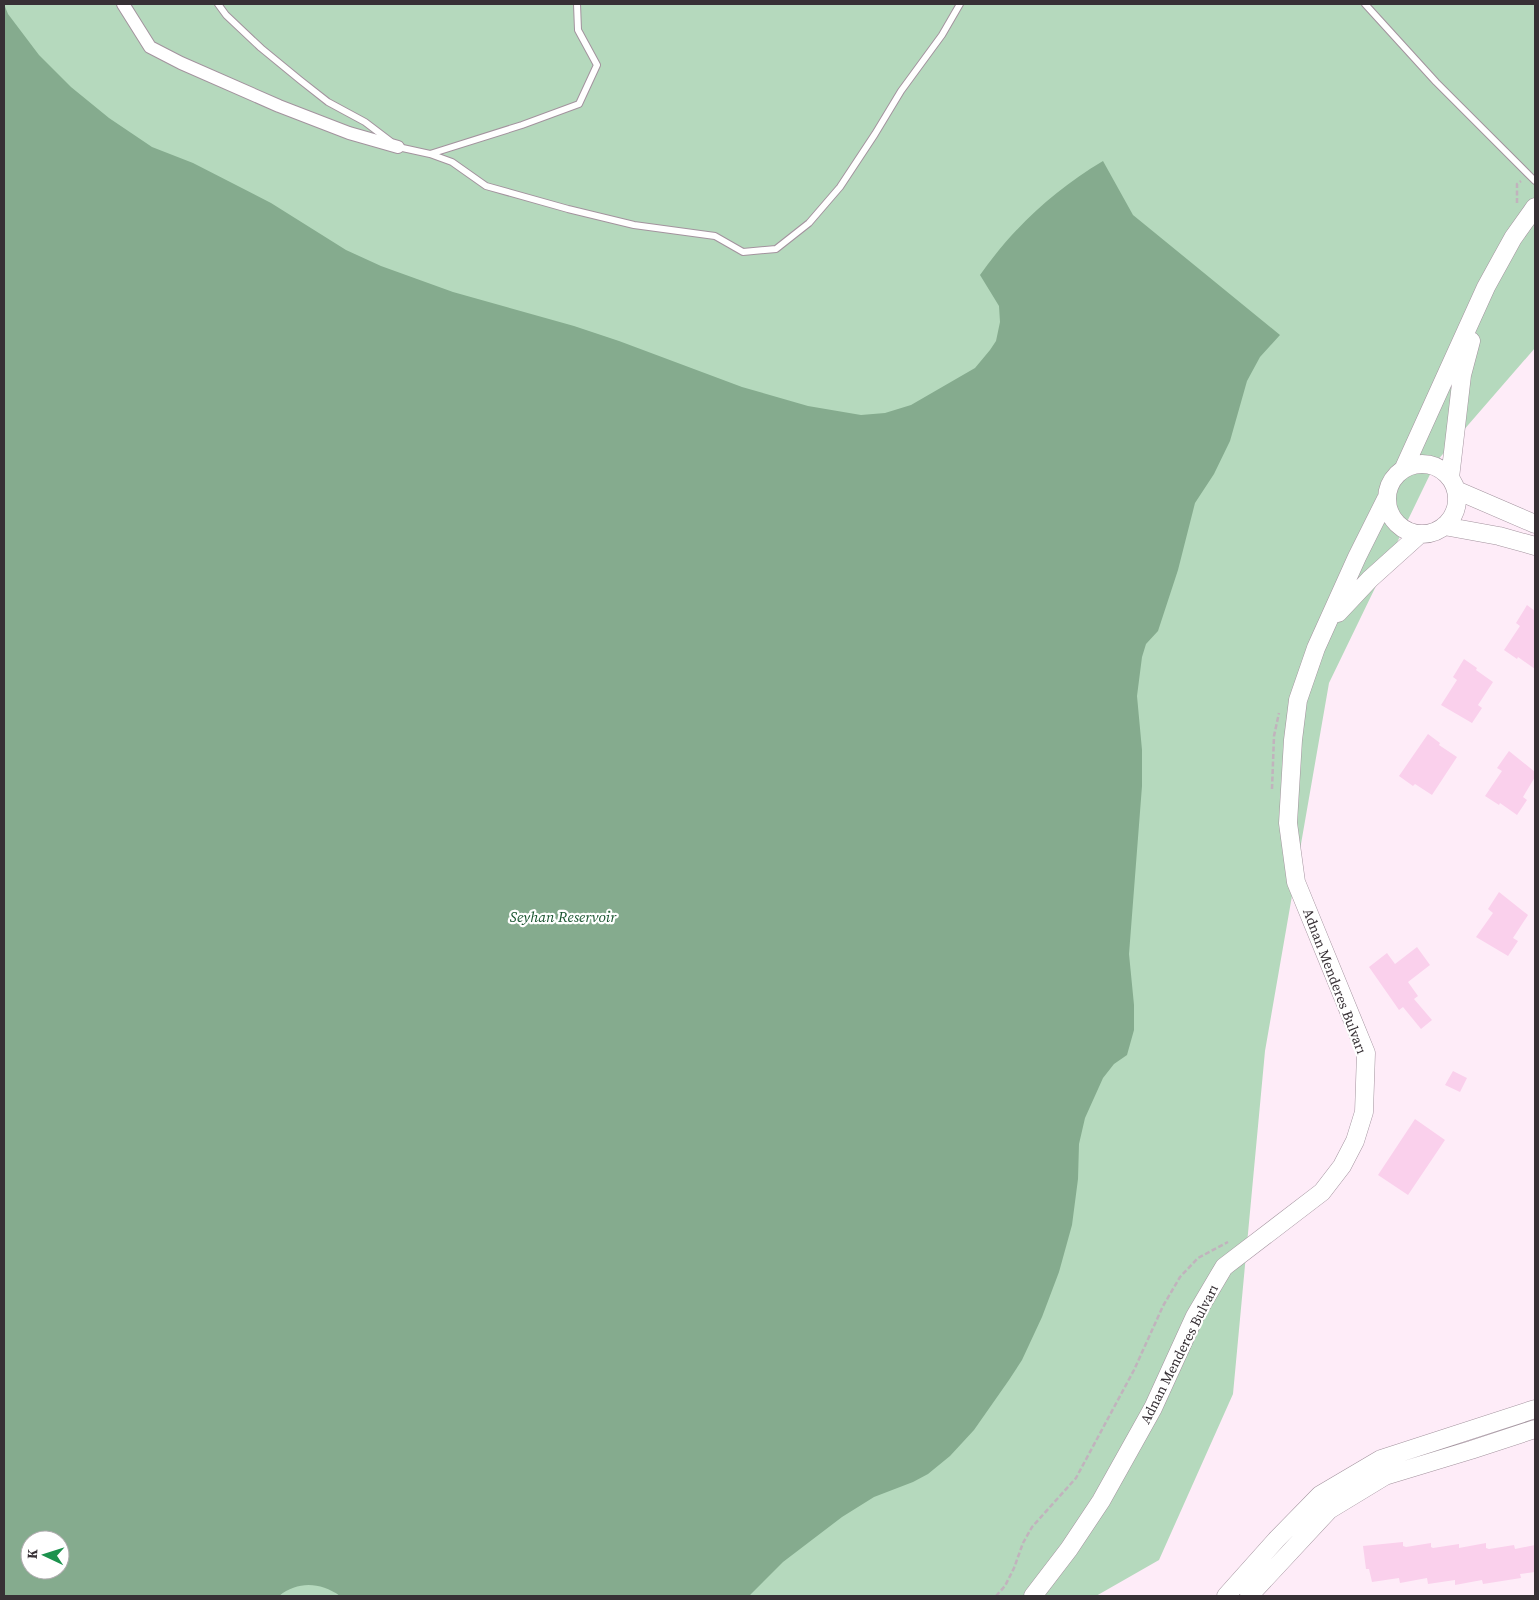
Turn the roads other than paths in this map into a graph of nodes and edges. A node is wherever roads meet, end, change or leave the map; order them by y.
1 (123, 4) edge
2 (218, 4) edge
3 (577, 4) edge
4 (960, 4) edge
5 (1365, 4) edge
6 (398, 147) junction
7 (430, 154) junction
8 (1535, 181) edge
9 (1535, 207) edge
10 (1486, 287) junction
11 (1404, 468) junction
12 (1453, 484) junction
13 (1386, 499) junction
14 (1535, 524) edge
15 (1444, 526) junction
16 (1420, 534) junction
17 (1535, 546) edge
18 (1329, 622) junction
19 (1535, 1408) edge
20 (1535, 1429) edge
21 (1033, 1596) edge
22 (1226, 1596) edge
23 (1249, 1596) edge

1 - 6 street
2 - 6 lane
3 - 7 lane
4 - 7 lane
5 - 8 lane
6 - 7 lane
9 - 10 street
10 - 11 street
10 - 12 street
11 - 12 street
11 - 13 street
12 - 14 street
12 - 15 street
13 - 16 street
13 - 18 street
15 - 16 street
15 - 17 street
16 - 18 street
18 - 21 street, Adnan Menderes Bulvarı
19 - 22 street
20 - 23 street

